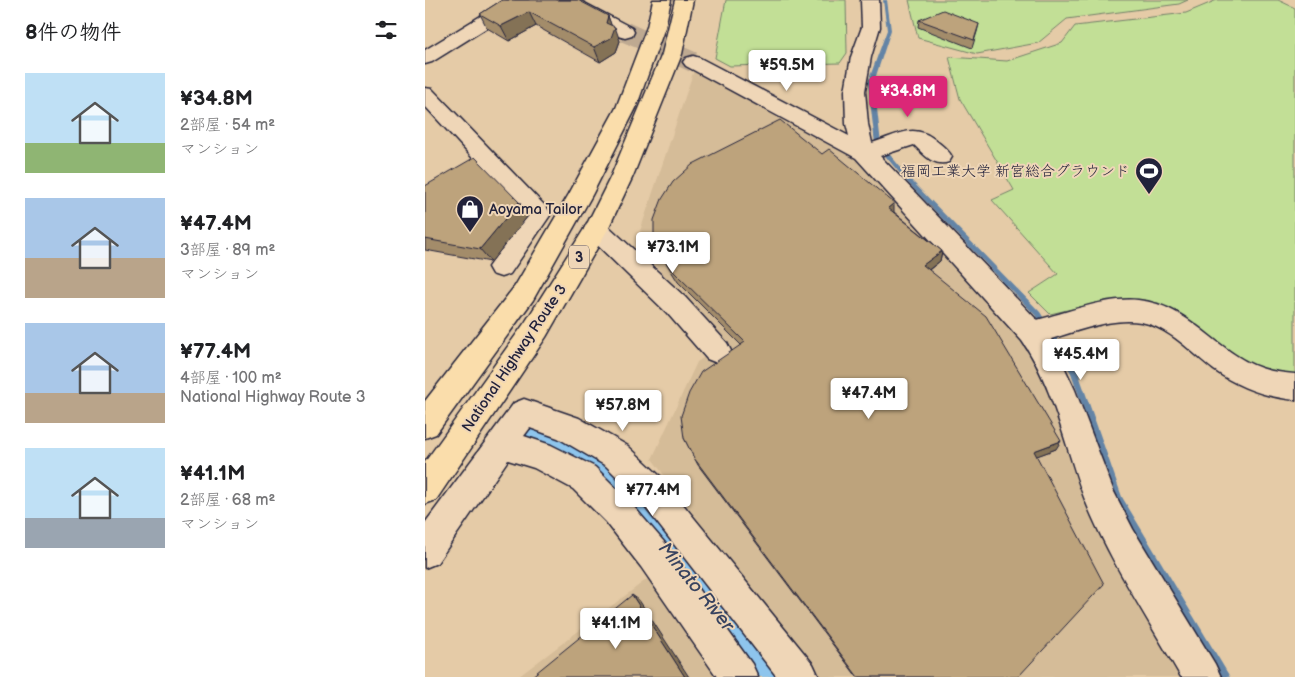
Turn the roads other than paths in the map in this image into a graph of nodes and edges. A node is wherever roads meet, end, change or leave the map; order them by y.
1 (519, 0) edge
2 (566, 0) edge
3 (661, 0) edge
4 (684, 0) edge
5 (870, 0) edge
6 (625, 32) tunnel mouth
7 (425, 58) edge
8 (693, 62) tunnel mouth
9 (425, 94) edge
10 (864, 153) junction
11 (941, 157) dead end
12 (596, 229) junction
13 (501, 267) dead end
14 (1032, 333) junction
15 (717, 351) dead end
16 (1295, 387) edge
17 (425, 423) edge
18 (501, 444) junction
19 (425, 489) edge
20 (425, 551) edge
21 (739, 677) edge
22 (800, 677) edge
23 (1202, 677) edge

1 - 7 street
2 - 6 street
3 - 17 highway, National Highway Route 3 / 3
4 - 12 highway, National Highway Route 3 / 3
5 - 10 street
8 - 10 street
9 - 13 street
10 - 11 street
10 - 14 street
12 - 15 street
12 - 19 highway, National Highway Route 3 / 3
14 - 16 street
14 - 23 street
18 - 20 street
18 - 21 street
18 - 22 street

